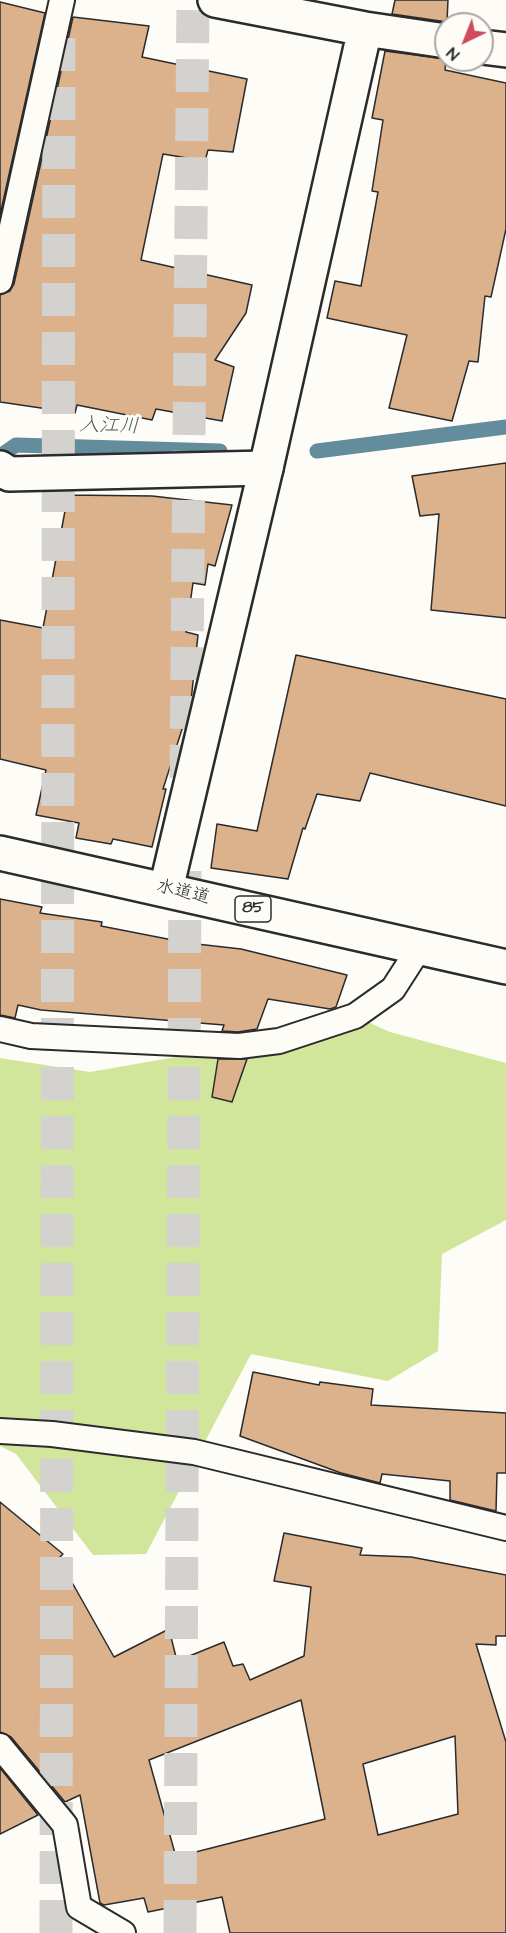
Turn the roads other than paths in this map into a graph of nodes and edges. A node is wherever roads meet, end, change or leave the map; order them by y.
1 (62, 0) edge
2 (215, 0) edge
3 (365, 29) junction
4 (434, 39) edge
5 (0, 281) edge
6 (266, 468) junction
7 (5, 471) edge
8 (0, 853) edge
9 (166, 889) junction
10 (420, 947) junction
11 (506, 967) edge
12 (0, 1029) edge
13 (0, 1431) edge
14 (506, 1528) edge
15 (0, 1746) edge
16 (123, 1933) edge

1 - 5 lane
2 - 3 street
3 - 4 street
3 - 6 street
6 - 7 street
6 - 9 street
8 - 9 street, 水道道 / 85
9 - 10 street, 水道道 / 85
10 - 11 street, 水道道 / 85
10 - 12 lane
13 - 14 lane
15 - 16 lane

